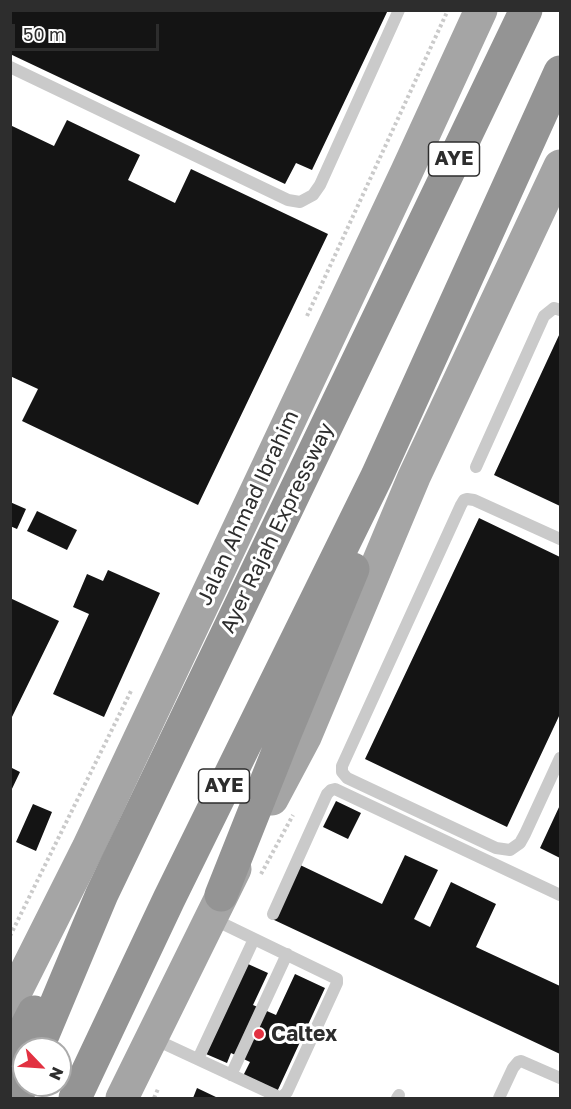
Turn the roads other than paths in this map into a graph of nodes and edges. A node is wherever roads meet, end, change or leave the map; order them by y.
1 (399, 10) edge
2 (481, 10) edge
3 (526, 10) edge
4 (10, 67) edge
5 (561, 72) edge
6 (561, 166) edge
7 (561, 310) edge
8 (476, 467) dead end
9 (377, 476) junction
10 (561, 539) edge
11 (561, 758) edge
12 (102, 894) junction
13 (561, 895) edge
14 (215, 906) junction
15 (273, 914) dead end
16 (254, 939) junction
17 (287, 954) junction
18 (13, 992) edge
19 (42, 1037) edge
20 (152, 1037) junction
21 (10, 1058) edge
22 (198, 1059) junction
23 (231, 1075) junction
24 (561, 1078) edge
25 (75, 1098) edge
26 (122, 1098) edge
27 (499, 1098) edge

1 - 4 lane
2 - 18 main road, Jalan Ahmad Ibrahim
3 - 12 highway, Ayer Rajah Expressway / AYE
5 - 9 highway, AYE
6 - 14 main road
7 - 8 lane
9 - 14 highway
9 - 25 highway, AYE
10 - 11 lane
12 - 19 highway, Ayer Rajah Expressway / AYE
12 - 21 highway
13 - 15 lane
14 - 16 lane
14 - 20 main road
16 - 17 lane
16 - 22 lane
17 - 23 lane
17 - 23 lane
20 - 22 lane
20 - 26 main road
22 - 23 lane
24 - 27 lane

